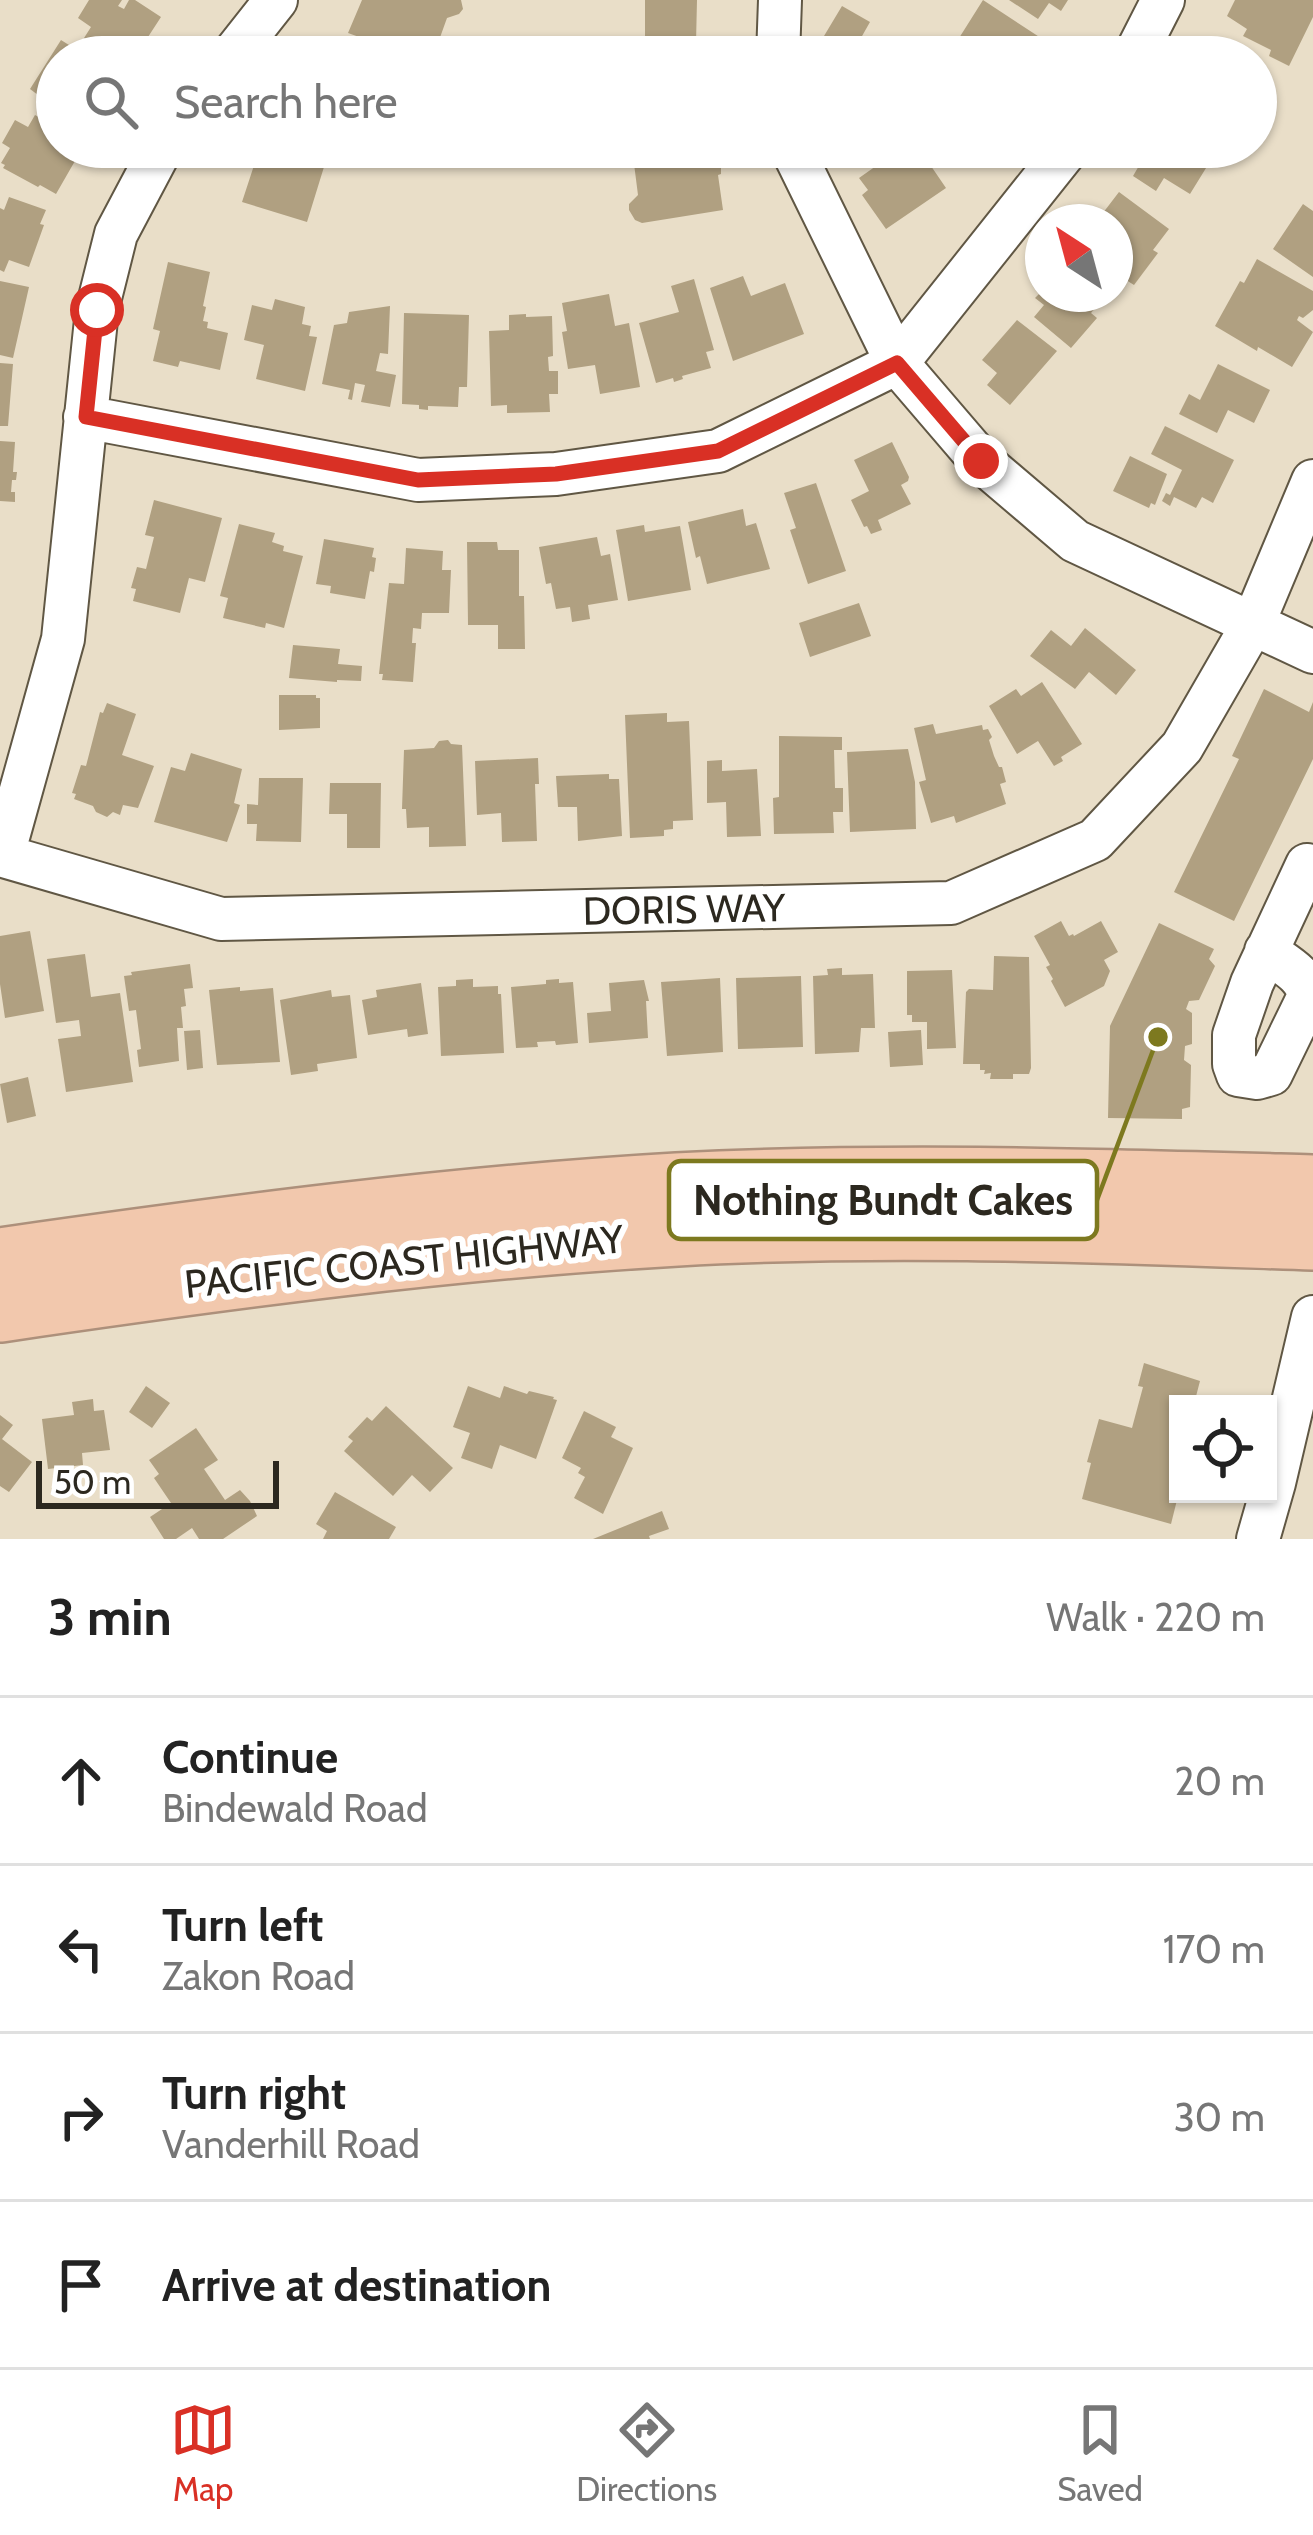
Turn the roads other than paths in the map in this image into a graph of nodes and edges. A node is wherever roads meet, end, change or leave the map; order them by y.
1 (275, 0) edge
2 (780, 0) edge
3 (1163, 0) edge
4 (247, 36) edge
5 (779, 36) edge
6 (1145, 36) edge
7 (151, 168) edge
8 (801, 168) edge
9 (1052, 168) edge
10 (897, 363) junction
11 (86, 417) junction
12 (1313, 481) edge
13 (1253, 624) junction
14 (1313, 652) edge
15 (1, 855) edge
16 (1311, 860) edge
17 (1266, 951) dead end
18 (1313, 1186) edge
19 (1313, 1238) edge
20 (0, 1260) edge
21 (0, 1310) edge
22 (1313, 1317) edge
23 (1258, 1539) edge

1 - 4 street
2 - 5 street
3 - 6 street
7 - 11 street
8 - 10 street
9 - 10 street
10 - 11 street
10 - 13 street
11 - 15 street
12 - 13 street, DORIS WAY
13 - 14 street
13 - 15 street, DORIS WAY
16 - 17 street
18 - 20 highway, PACIFIC COAST HIGHWAY
19 - 21 highway, PACIFIC COAST HIGHWAY
22 - 23 street

